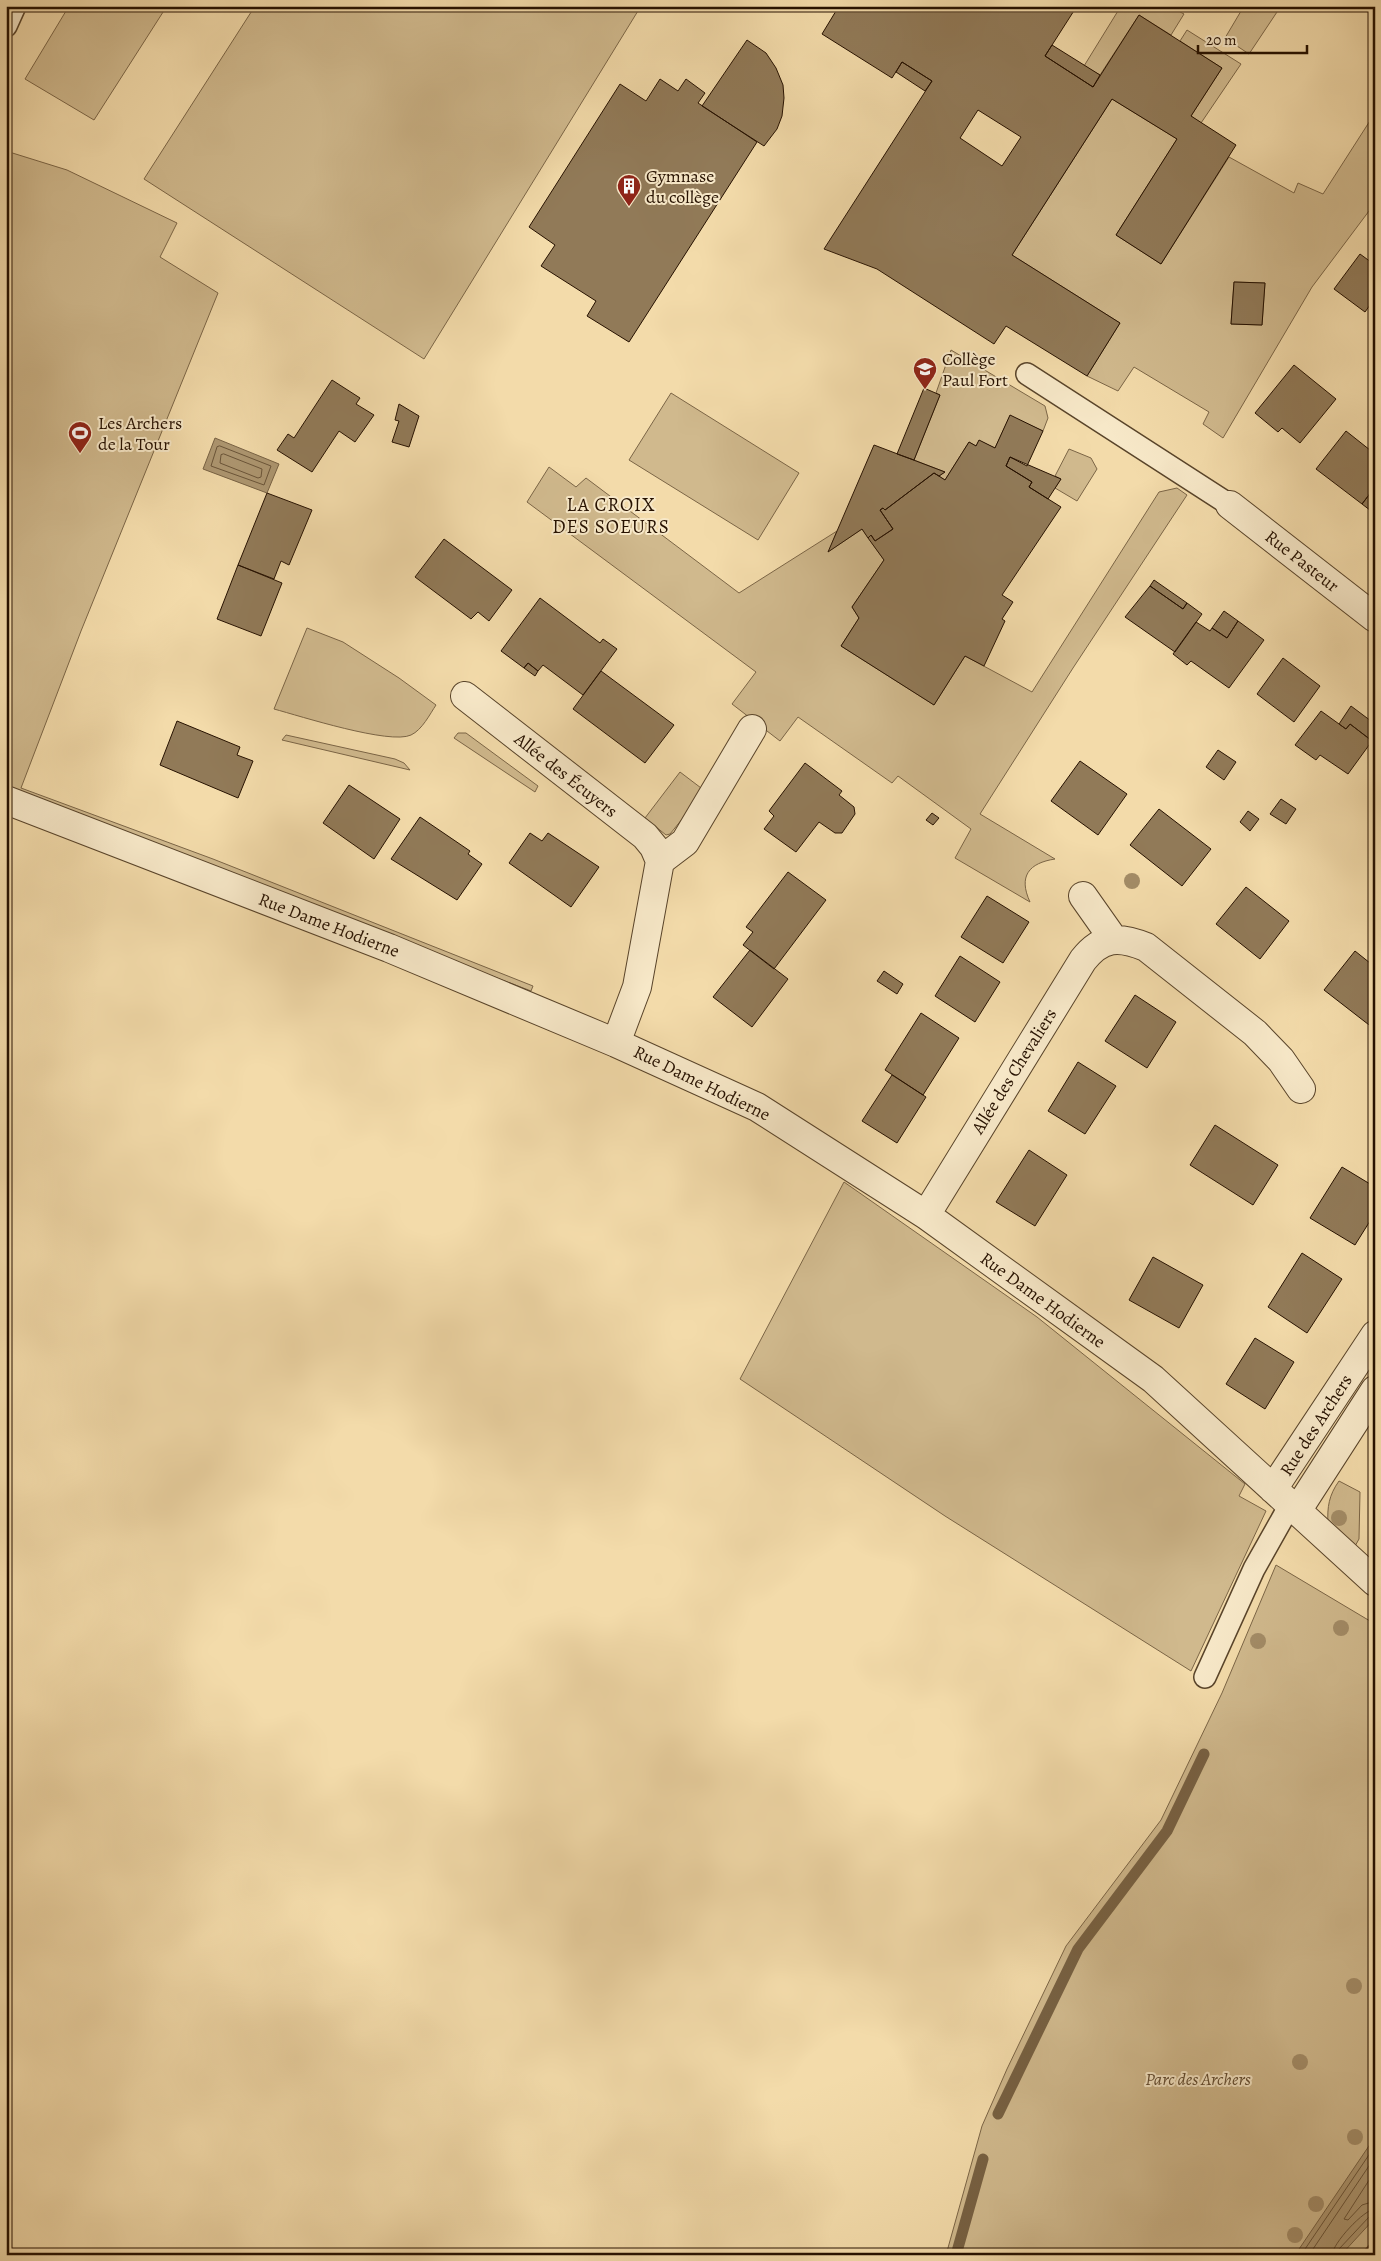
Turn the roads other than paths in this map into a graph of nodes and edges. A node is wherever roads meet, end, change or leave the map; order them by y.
1 (15, 6) edge
2 (6, 26) edge
3 (1028, 374) dead end
4 (1230, 505) joint
5 (1375, 618) edge
6 (465, 696) dead end
7 (752, 729) dead end
8 (6, 800) edge
9 (660, 862) junction
10 (1083, 896) dead end
11 (1114, 940) junction
12 (616, 1043) junction
13 (1302, 1089) dead end
14 (926, 1215) junction
15 (1375, 1335) edge
16 (1375, 1390) edge
17 (1287, 1502) junction
18 (1375, 1582) edge
19 (1205, 1677) dead end

1 - 2 lane
3 - 4 lane
4 - 5 street, Rue Pasteur
6 - 9 street, Allée des Écuyers
7 - 9 street
8 - 12 street, Rue Dame Hodierne
9 - 12 street
10 - 11 street
11 - 13 street
11 - 14 street, Allée des Chevaliers
12 - 14 street, Rue Dame Hodierne
14 - 17 street, Rue Dame Hodierne
15 - 17 street, Rue des Archers
16 - 17 street, Rue des Archers
17 - 18 street, Rue Dame Hodierne
17 - 19 lane

